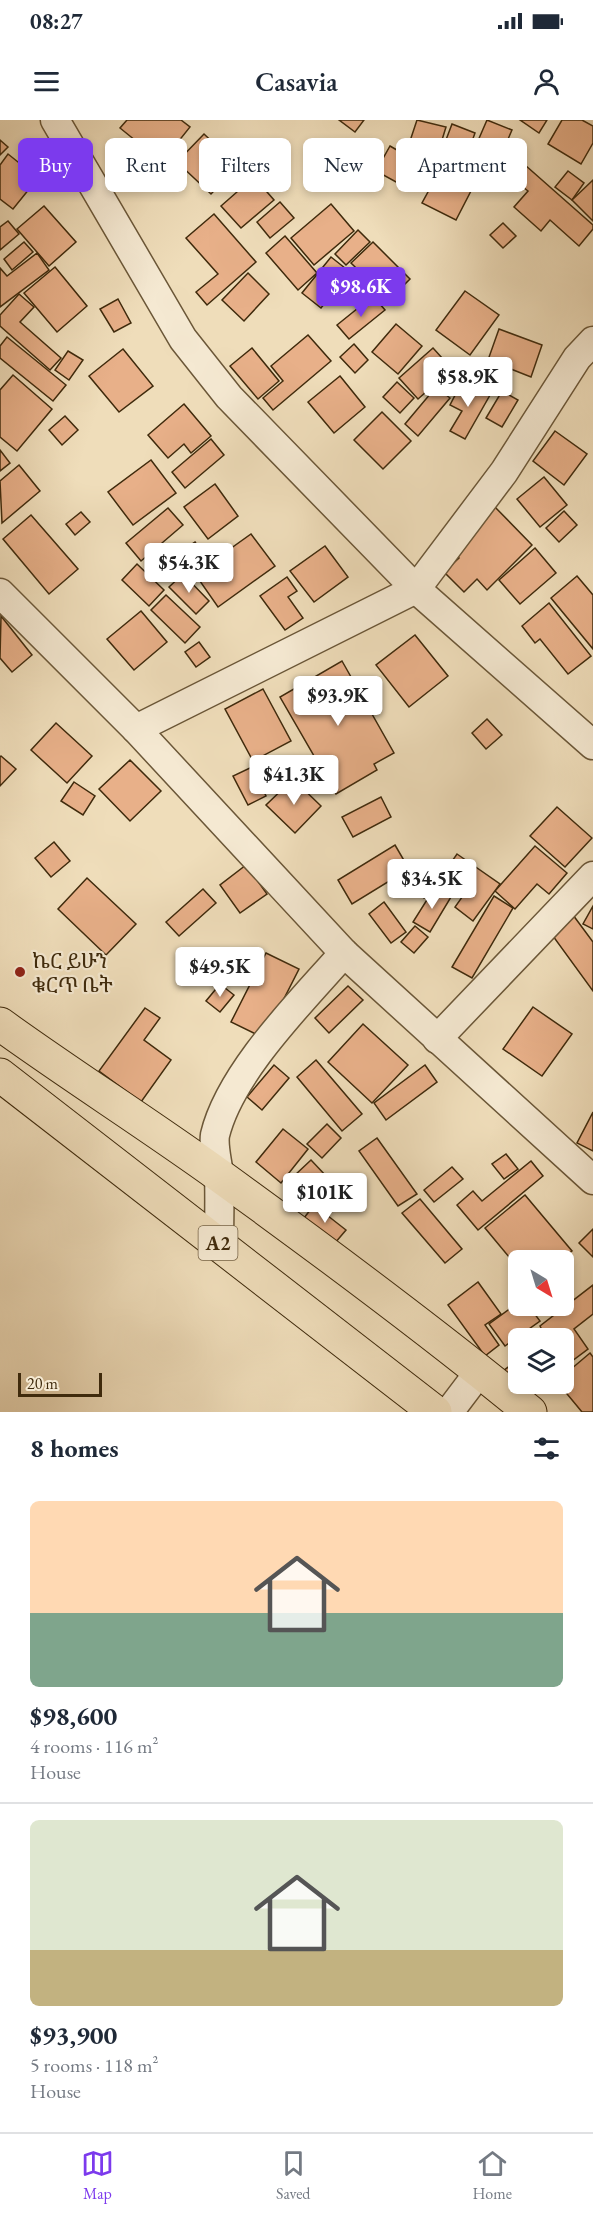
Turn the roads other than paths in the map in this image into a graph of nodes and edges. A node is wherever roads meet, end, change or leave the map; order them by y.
1 (55, 120) edge
2 (593, 341) edge
3 (416, 589) junction
4 (0, 592) edge
5 (136, 729) junction
6 (593, 745) edge
7 (593, 876) edge
8 (344, 953) junction
9 (0, 1024) edge
10 (437, 1039) junction
11 (0, 1075) edge
12 (79, 1081) junction
13 (54, 1116) junction
14 (219, 1175) junction
15 (593, 1180) edge
16 (219, 1245) junction
17 (480, 1371) junction
18 (435, 1412) edge
19 (448, 1412) edge
20 (530, 1412) edge

1 - 3 street
2 - 3 street
3 - 5 street
3 - 6 street
4 - 5 street
5 - 8 street
7 - 10 street
8 - 10 street
8 - 14 street
9 - 12 highway, A2
10 - 15 street
11 - 13 highway, A2
12 - 13 highway
12 - 14 highway, A2
13 - 16 highway, A2
14 - 16 street
14 - 17 highway, A2
16 - 18 highway, A2
17 - 19 street
17 - 20 highway, A2

